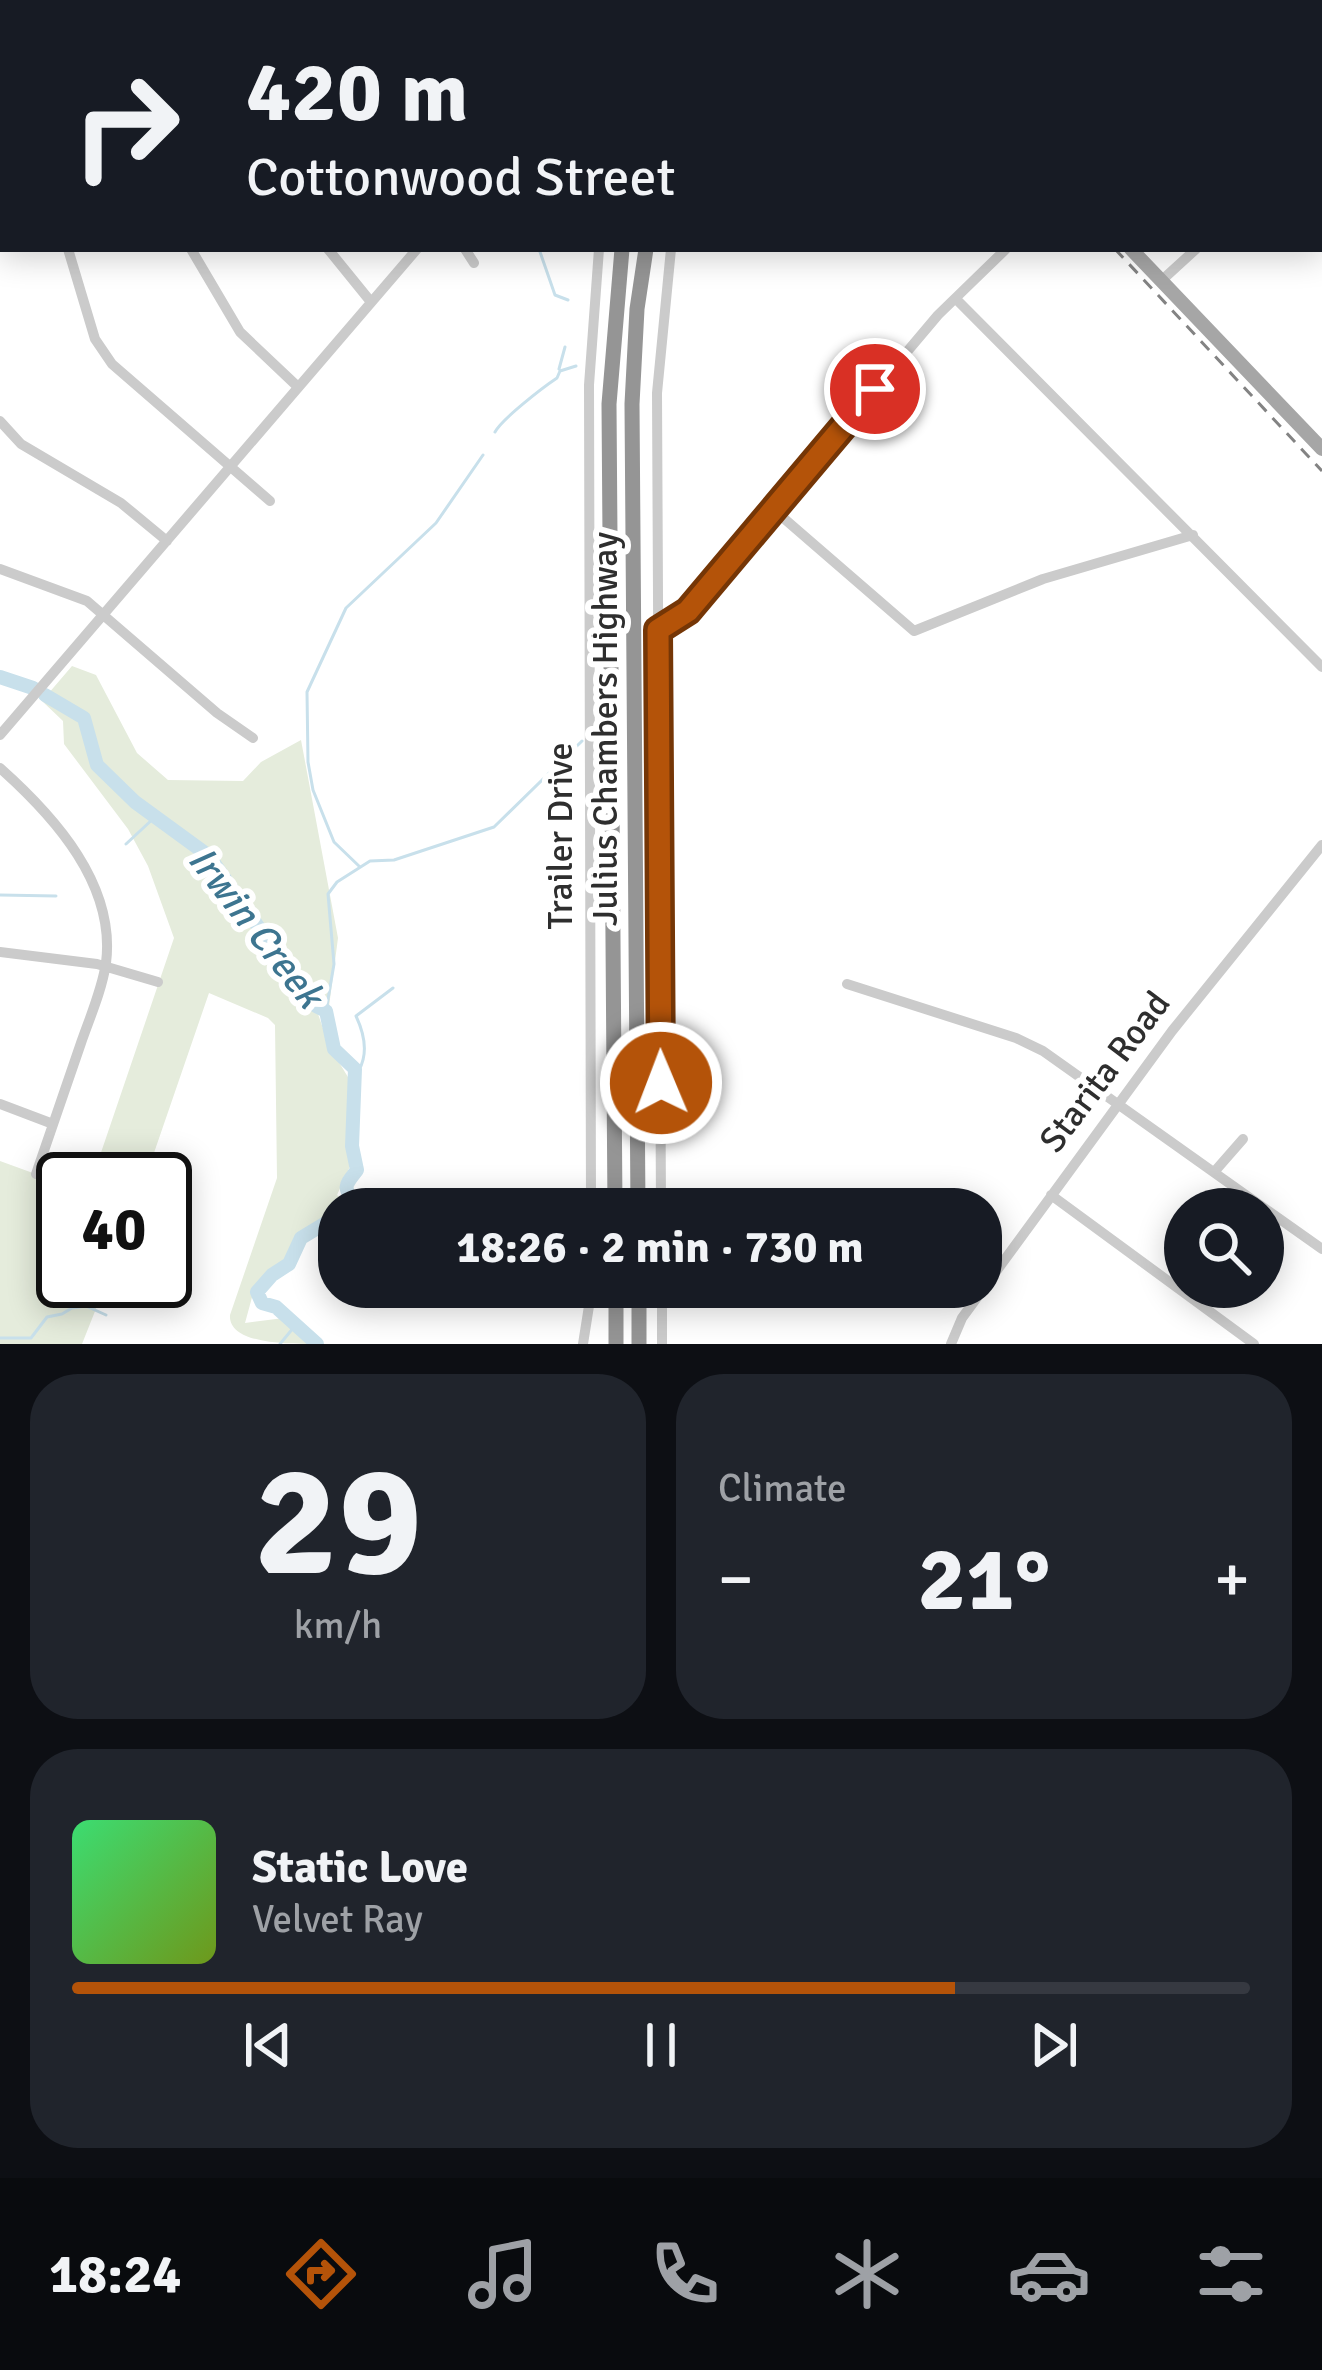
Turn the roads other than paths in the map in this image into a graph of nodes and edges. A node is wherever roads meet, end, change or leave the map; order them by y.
1 (69, 252) edge
2 (193, 252) edge
3 (330, 252) edge
4 (414, 252) edge
5 (467, 252) edge
6 (599, 252) edge
7 (622, 252) edge
8 (646, 252) edge
9 (670, 252) edge
10 (1003, 252) edge
11 (1134, 252) edge
12 (1193, 252) edge
13 (474, 263) dead end
14 (1161, 281) junction
15 (956, 299) junction
16 (371, 302) junction
17 (298, 387) junction
18 (0, 421) edge
19 (1322, 448) edge
20 (230, 467) junction
21 (271, 501) dead end
22 (773, 509) junction
23 (1192, 535) junction
24 (166, 541) junction
25 (0, 569) edge
26 (103, 615) junction
27 (658, 630) junction
28 (1322, 667) edge
29 (0, 735) edge
30 (253, 738) dead end
31 (0, 768) edge
32 (1322, 845) edge
33 (0, 952) edge
34 (106, 966) junction
35 (158, 982) dead end
36 (847, 984) dead end
37 (0, 1104) edge
38 (1119, 1104) junction
39 (53, 1124) junction
40 (1243, 1139) dead end
41 (43, 1152) edge
42 (1215, 1172) junction
43 (591, 1188) edge
44 (615, 1188) edge
45 (638, 1188) edge
46 (662, 1188) edge
47 (1051, 1196) junction
48 (1322, 1249) edge
49 (589, 1308) edge
50 (616, 1308) edge
51 (639, 1308) edge
52 (662, 1308) edge
53 (584, 1344) edge
54 (616, 1344) edge
55 (639, 1344) edge
56 (662, 1344) edge
57 (951, 1344) edge
58 (1254, 1344) edge

1 - 20 street
2 - 17 street
3 - 16 street
4 - 16 street
5 - 13 street
6 - 43 street, Trailer Drive
7 - 44 highway, Julius Chambers Highway
8 - 45 highway, Julius Chambers Highway
9 - 27 street
10 - 15 street
11 - 14 main road
12 - 14 street
14 - 19 main road
15 - 22 street
15 - 23 street
16 - 17 street
17 - 20 street
18 - 24 street
20 - 21 street
20 - 24 street
22 - 23 street
22 - 27 street
23 - 28 street
24 - 26 street
25 - 26 street
26 - 29 street
26 - 30 street
27 - 46 street
31 - 34 street
32 - 38 street, Starita Road
33 - 34 street
34 - 35 street
34 - 39 street
36 - 38 street
37 - 39 street
38 - 42 street
38 - 47 street, Starita Road
39 - 41 street
40 - 42 street
42 - 48 street
47 - 57 street, Starita Road
47 - 58 street
49 - 53 street
50 - 54 highway
51 - 55 highway
52 - 56 street

